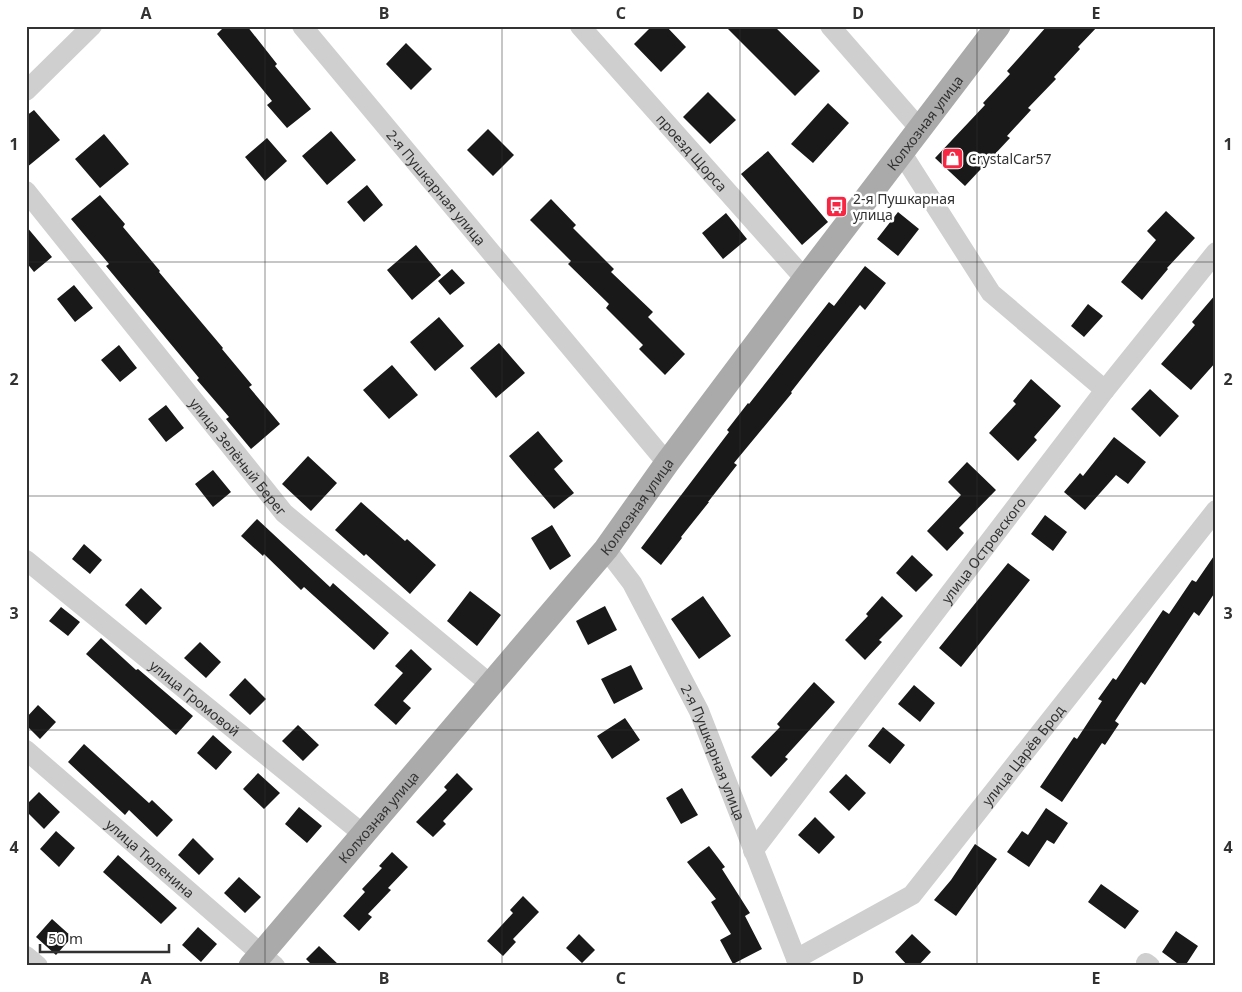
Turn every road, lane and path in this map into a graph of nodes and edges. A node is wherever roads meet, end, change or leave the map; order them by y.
1 (92, 26) edge
2 (302, 26) edge
3 (580, 26) edge
4 (830, 26) edge
5 (998, 26) edge
6 (26, 91) edge
7 (919, 128) junction
8 (901, 152) junction
9 (26, 191) edge
10 (1216, 252) edge
11 (805, 279) junction
12 (1105, 390) junction
13 (667, 463) junction
14 (1216, 510) edge
15 (606, 549) junction
16 (26, 560) edge
17 (490, 684) junction
18 (26, 750) edge
19 (362, 834) junction
20 (753, 851) junction
21 (26, 956) edge
22 (262, 962) edge
23 (797, 962) edge
24 (38, 966) edge

1 - 6 street
2 - 13 street, 2-я Пушкарная улица
3 - 11 street, проезд Щорса
4 - 7 street
5 - 7 main road, Колхозная улица
7 - 8 main road, Колхозная улица
8 - 11 main road, Колхозная улица
8 - 12 street
9 - 17 street, улица Зелёный Берег
10 - 12 street, улица Островского
11 - 13 main road, Колхозная улица
12 - 20 street, улица Островского
13 - 15 main road, Колхозная улица
14 - 23 street, улица Царёв Брод
15 - 17 main road, Колхозная улица
15 - 20 street, 2-я Пушкарная улица
16 - 19 street, улица Громовой
17 - 19 main road, Колхозная улица
18 - 22 street, улица Тюленина
19 - 22 main road, Колхозная улица
20 - 23 street, 2-я Пушкарная улица
21 - 24 street

